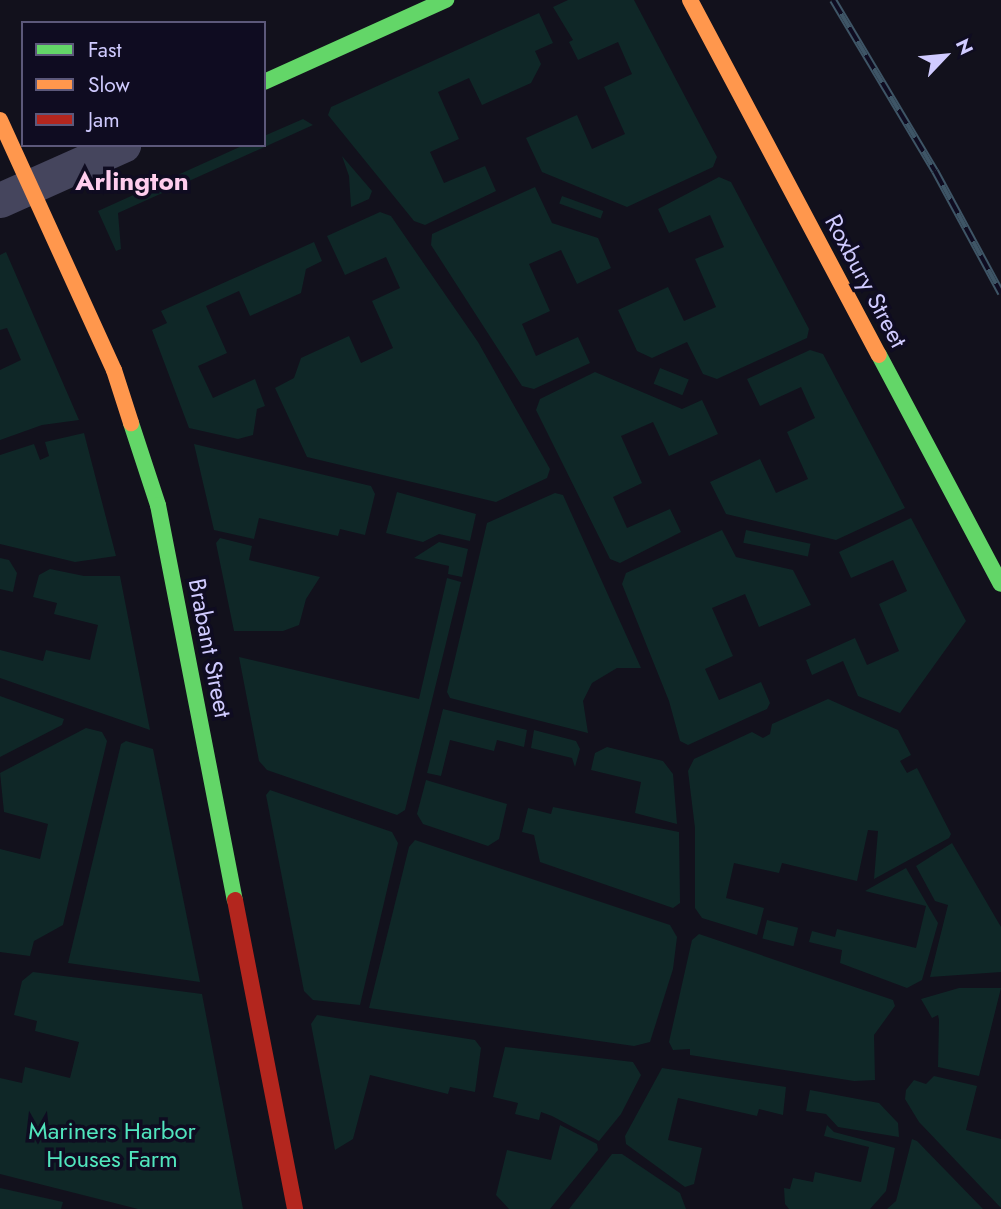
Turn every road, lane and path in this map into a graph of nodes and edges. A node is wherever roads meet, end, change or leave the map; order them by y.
1 (446, 0) edge
2 (690, 0) edge
3 (266, 81) edge
4 (0, 120) edge
5 (118, 147) edge
6 (15, 193) edge
7 (1001, 584) edge
8 (295, 1209) edge

1 - 3 street
2 - 7 street, Roxbury Street
4 - 6 street, Brabant Street
5 - 6 street
6 - 8 street, Brabant Street

